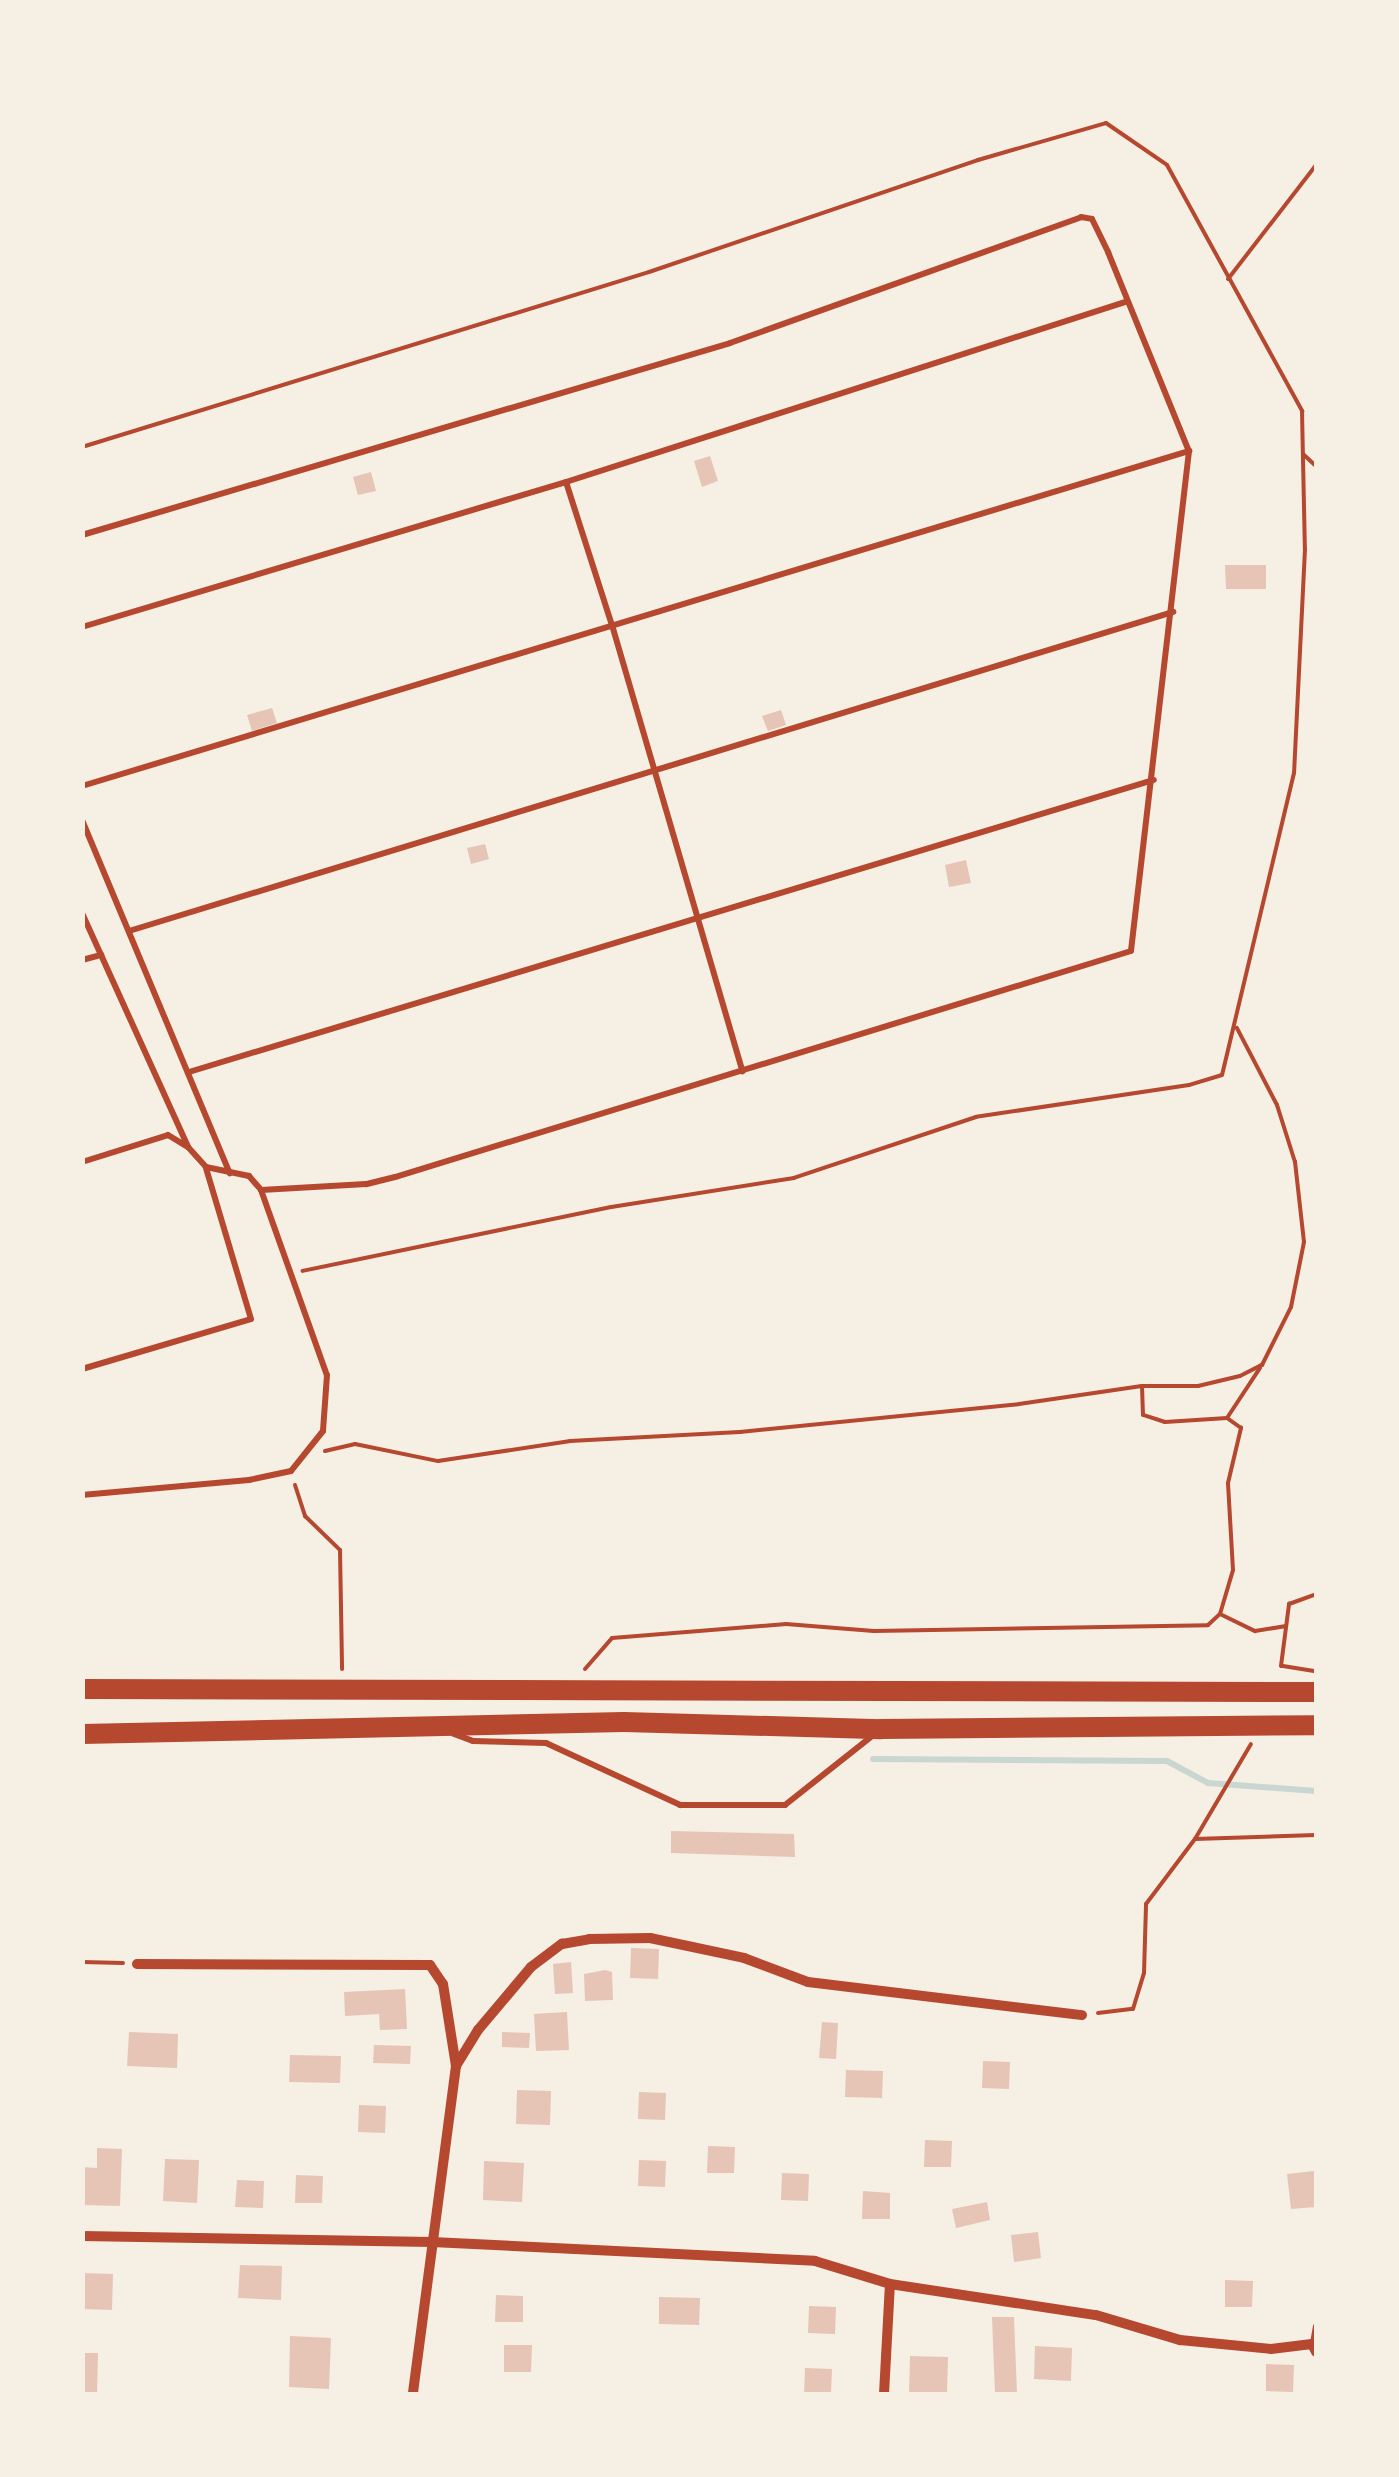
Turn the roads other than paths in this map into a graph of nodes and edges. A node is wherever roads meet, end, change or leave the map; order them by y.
1 (1125, 302) junction
2 (1189, 451) junction
3 (566, 482) junction
4 (82, 536) edge
5 (1173, 612) junction
6 (612, 625) junction
7 (82, 627) edge
8 (654, 768) junction
9 (1154, 780) junction
10 (82, 786) edge
11 (82, 820) edge
12 (82, 913) edge
13 (698, 918) junction
14 (129, 931) junction
15 (101, 955) junction
16 (82, 960) edge
17 (189, 1072) junction
18 (742, 1072) junction
19 (188, 1147) junction
20 (82, 1162) edge
21 (206, 1167) junction
22 (230, 1174) junction
23 (260, 1190) junction
24 (82, 1370) edge
25 (82, 1495) edge
26 (82, 1689) edge
27 (1316, 1692) edge
28 (1316, 1725) edge
29 (434, 1727) junction
30 (881, 1729) junction
31 (82, 1734) edge
32 (137, 1964) road end
33 (1082, 2015) road end
34 (456, 2066) junction
35 (82, 2236) edge
36 (432, 2242) junction
37 (890, 2284) junction
38 (1316, 2326) edge
39 (1314, 2348) edge
40 (413, 2394) edge
41 (884, 2394) edge

1 - 2 lane
1 - 3 lane
1 - 4 lane
2 - 5 lane
2 - 6 lane
3 - 6 lane
3 - 7 lane
5 - 8 lane
5 - 9 lane
6 - 8 lane
6 - 10 lane
8 - 13 lane
8 - 14 lane
9 - 13 lane
9 - 18 lane
11 - 14 lane
12 - 15 lane
13 - 17 lane
13 - 18 lane
14 - 17 lane
15 - 16 lane
15 - 19 lane
17 - 22 lane
18 - 23 lane
19 - 20 lane
19 - 21 lane
21 - 22 lane
21 - 24 lane
22 - 23 lane
23 - 25 lane
26 - 27 highway
28 - 30 highway
29 - 30 highway
29 - 30 lane
29 - 31 highway
32 - 34 street
33 - 34 street
34 - 36 street
35 - 36 street
36 - 37 street
36 - 40 street
37 - 39 street
37 - 41 street
38 - 39 lane

